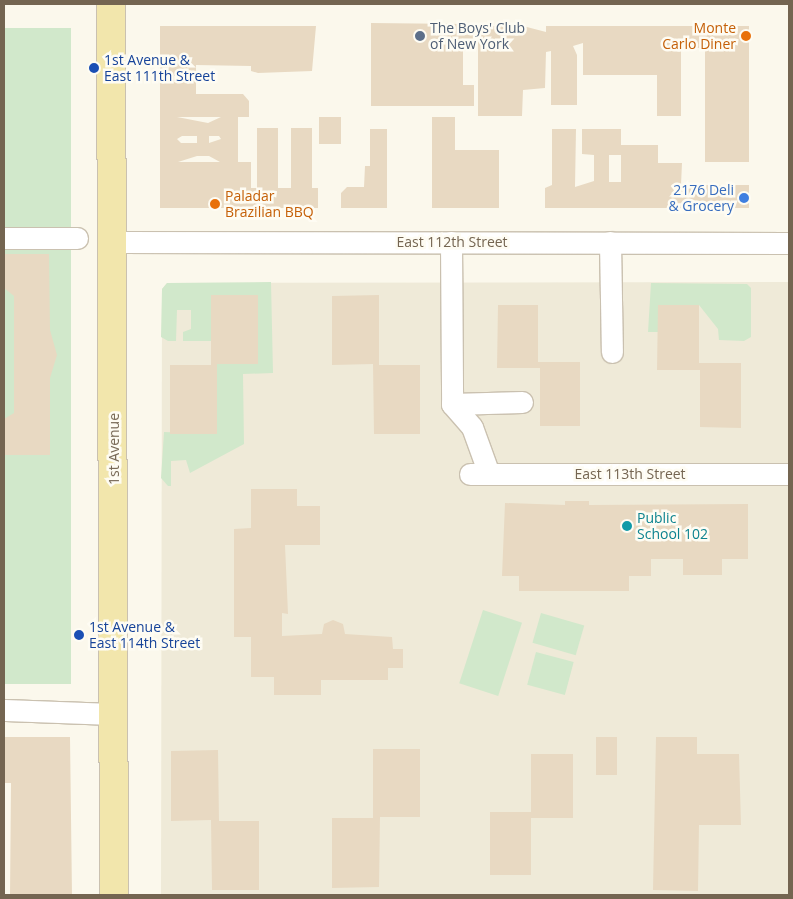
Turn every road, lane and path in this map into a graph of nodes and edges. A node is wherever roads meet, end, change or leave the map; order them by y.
1 (112, 4) edge
2 (4, 238) edge
3 (77, 238) dead end
4 (114, 242) junction
5 (451, 242) junction
6 (610, 242) junction
7 (789, 243) edge
8 (612, 352) dead end
9 (522, 402) dead end
10 (452, 404) junction
11 (789, 474) edge
12 (4, 710) edge
13 (114, 714) junction
14 (114, 895) edge

1 - 4 main road, 1st Avenue
2 - 3 street
4 - 5 street, East 112th Street
4 - 13 main road, 1st Avenue
5 - 6 street, East 112th Street
5 - 10 street
6 - 7 street, East 112th Street
6 - 8 street
9 - 10 street
10 - 11 street, East 113th Street
12 - 13 street
13 - 14 main road, 1st Avenue

